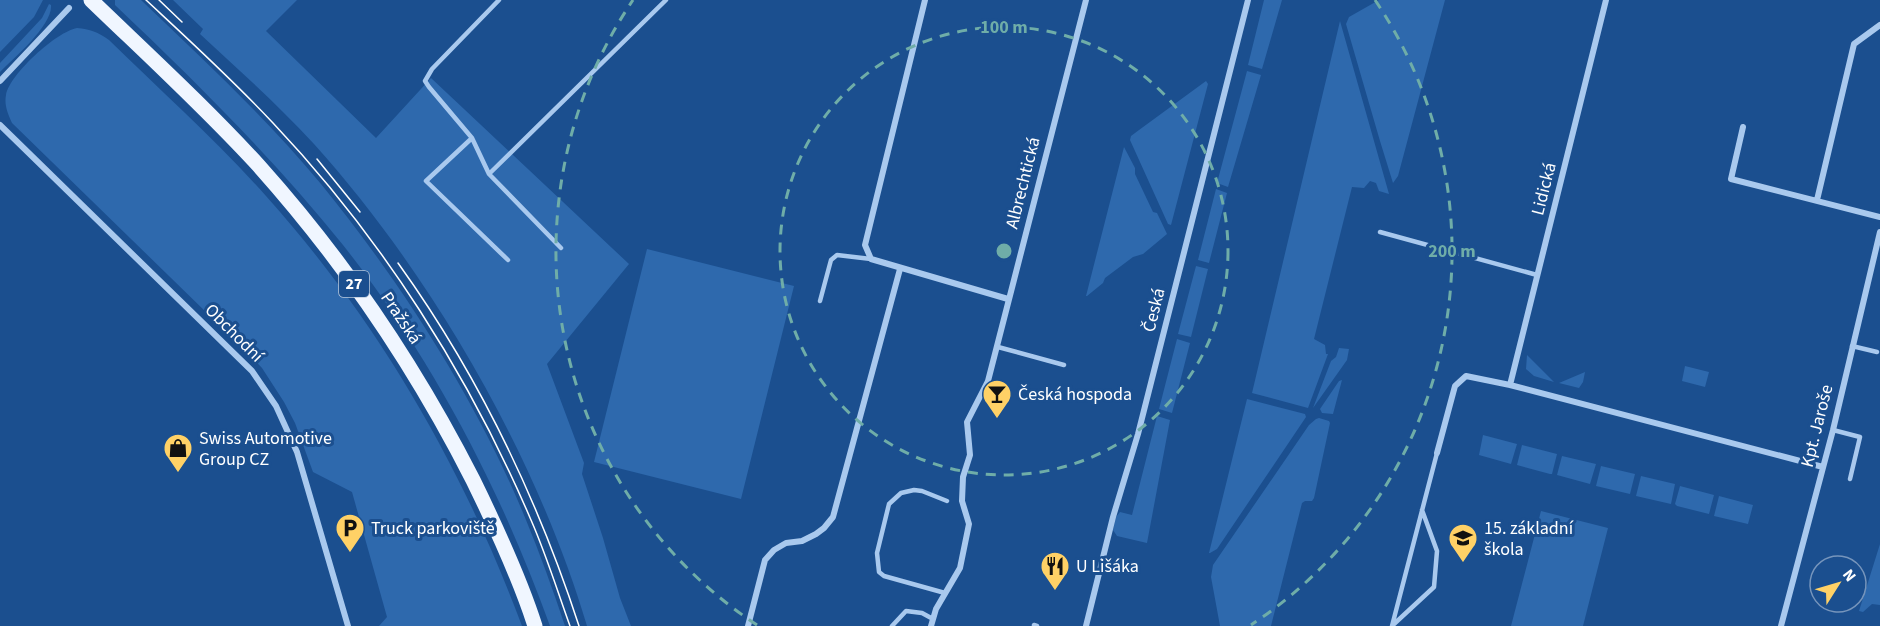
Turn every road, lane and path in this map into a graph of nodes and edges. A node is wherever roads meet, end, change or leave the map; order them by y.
1 (91, 0) edge
2 (499, 0) edge
3 (666, 0) edge
4 (925, 0) edge
5 (1086, 0) edge
6 (1248, 0) edge
7 (1606, 0) edge
8 (69, 8) dead end
9 (1880, 25) edge
10 (0, 81) edge
11 (0, 125) edge
12 (1743, 127) dead end
13 (472, 138) junction
14 (489, 174) junction
15 (1816, 200) junction
16 (1880, 217) edge
17 (1380, 232) dead end
18 (1880, 232) edge
19 (561, 248) dead end
20 (871, 259) junction
21 (508, 260) dead end
22 (900, 269) junction
23 (1538, 275) junction
24 (1008, 299) junction
25 (820, 300) dead end
26 (998, 346) junction
27 (1852, 346) junction
28 (1877, 352) dead end
29 (1064, 365) dead end
30 (1510, 385) junction
31 (1833, 430) junction
32 (1437, 453) joint
33 (1823, 467) junction
34 (1850, 479) dead end
35 (947, 501) dead end
36 (1422, 510) junction
37 (945, 593) junction
38 (932, 622) edge
39 (348, 626) edge
40 (535, 626) edge
41 (748, 626) edge
42 (892, 626) edge
43 (1086, 626) edge
44 (1392, 626) edge
45 (1781, 626) edge

1 - 40 main road, Pražská / 27
2 - 13 lane
3 - 14 lane
4 - 20 street
5 - 24 street, Albrechtická
6 - 43 street, Česká
7 - 23 street, Lidická
8 - 10 street
9 - 15 street
11 - 39 street, Obchodní
12 - 15 street
13 - 14 lane
13 - 21 lane
14 - 19 lane
15 - 16 street
17 - 23 lane
18 - 27 street, Kpt. Jaroše
20 - 22 street
20 - 25 lane
22 - 24 street
22 - 41 street
23 - 30 street, Lidická
24 - 26 street, Albrechtická
26 - 29 lane
26 - 37 street, Albrechtická
27 - 28 lane
27 - 31 street, Kpt. Jaroše
30 - 32 street
30 - 33 street
31 - 33 street, Kpt. Jaroše
31 - 34 lane
32 - 36 lane
33 - 45 street, Kpt. Jaroše
35 - 37 lane
36 - 44 lane
36 - 44 lane
37 - 38 street, Albrechtická
38 - 42 lane

